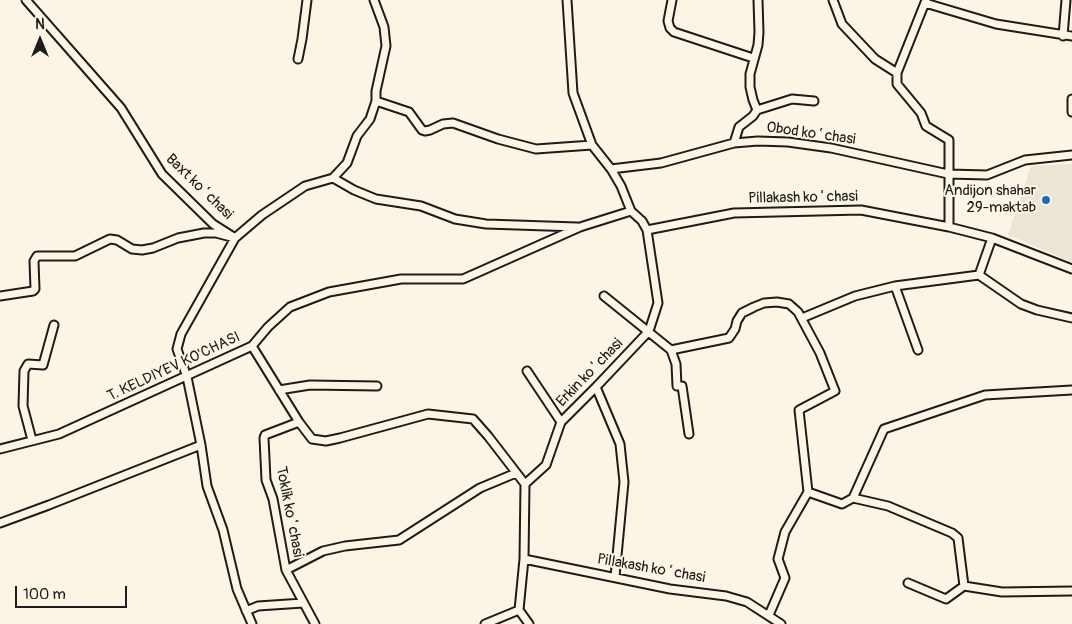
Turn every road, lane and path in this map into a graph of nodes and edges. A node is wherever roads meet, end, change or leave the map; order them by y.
1 (26, 0) edge
2 (307, 0) edge
3 (374, 0) edge
4 (567, 0) edge
5 (672, 0) edge
6 (758, 0) edge
7 (833, 0) edge
8 (1066, 0) edge
9 (926, 2) edge
10 (1063, 36) junction
11 (1072, 36) edge
12 (753, 58) junction
13 (298, 59) dead end
14 (897, 73) junction
15 (1072, 99) edge
16 (814, 100) dead end
17 (376, 101) junction
18 (757, 110) junction
19 (1072, 112) edge
20 (734, 143) junction
21 (592, 145) junction
22 (1072, 155) edge
23 (611, 169) junction
24 (948, 174) junction
25 (333, 178) junction
26 (631, 211) junction
27 (580, 227) junction
28 (949, 227) junction
29 (647, 230) junction
30 (235, 238) junction
31 (992, 238) junction
32 (1072, 269) edge
33 (979, 275) junction
34 (895, 286) junction
35 (0, 296) edge
36 (604, 296) dead end
37 (802, 318) junction
38 (1072, 318) edge
39 (54, 325) dead end
40 (649, 331) junction
41 (252, 346) junction
42 (671, 350) junction
43 (918, 350) dead end
44 (527, 371) dead end
45 (187, 377) junction
46 (377, 386) dead end
47 (596, 387) junction
48 (278, 390) junction
49 (1072, 390) edge
50 (298, 422) junction
51 (560, 422) junction
52 (689, 434) dead end
53 (32, 440) junction
54 (201, 445) junction
55 (0, 449) edge
56 (516, 473) junction
57 (525, 484) junction
58 (808, 492) junction
59 (853, 498) junction
60 (0, 523) edge
61 (524, 559) junction
62 (286, 570) junction
63 (615, 577) junction
64 (908, 583) dead end
65 (964, 586) junction
66 (1072, 591) edge
67 (303, 603) junction
68 (519, 610) junction
69 (246, 611) junction
70 (768, 615) junction
71 (252, 624) edge
72 (315, 624) edge
73 (485, 624) edge
74 (529, 624) edge
75 (781, 624) edge

1 - 30 street, Baxt koʻchasi
2 - 13 street
3 - 17 street
4 - 21 street
5 - 12 street
6 - 12 street
7 - 14 street
8 - 10 street
9 - 10 street
9 - 14 street
10 - 11 street
12 - 18 street
14 - 24 street
15 - 19 street
16 - 18 street
17 - 21 street
17 - 25 street
18 - 20 street
20 - 23 street, Obod koʻchasi
20 - 24 street, Obod koʻchasi
21 - 23 street
22 - 24 street, Obod koʻchasi
23 - 26 street
24 - 28 street
25 - 27 street
25 - 30 street
26 - 27 street, T. KELDIYEV KO'CHASI
26 - 29 street
27 - 41 street, T. KELDIYEV KO'CHASI
28 - 29 street, Pillakash koʻchasi
28 - 31 street, Pillakash koʻchasi
29 - 40 street, Erkin koʻchasi
30 - 35 street
30 - 45 street, Baxt koʻchasi
31 - 32 street, Pillakash koʻchasi
31 - 33 street
33 - 34 street
33 - 38 street
34 - 37 street
34 - 43 street
36 - 40 street
37 - 42 street
37 - 58 street
39 - 53 street
40 - 42 street
40 - 47 street, Erkin koʻchasi
41 - 45 street, T. KELDIYEV KO'CHASI
41 - 48 street
42 - 52 street
44 - 51 street
45 - 53 street, T. KELDIYEV KO'CHASI
45 - 54 street, Baxt koʻchasi
46 - 48 street
47 - 51 street, Erkin koʻchasi
47 - 63 street
48 - 50 street
49 - 59 street
50 - 56 street
50 - 62 street, Toklik koʻchasi
51 - 57 street, Erkin koʻchasi
53 - 55 street, T. KELDIYEV KO'CHASI
54 - 60 street
54 - 69 street, Baxt koʻchasi
56 - 57 street
56 - 62 street
57 - 61 street
58 - 59 street
58 - 70 street
59 - 65 street
61 - 63 street, Pillakash koʻchasi
61 - 68 street
62 - 67 street, Toklik koʻchasi
63 - 70 street, Pillakash koʻchasi
64 - 65 street
65 - 66 street
67 - 69 street
67 - 72 street, Toklik koʻchasi
68 - 73 street
68 - 74 street
69 - 71 street, Baxt koʻchasi
70 - 75 street

